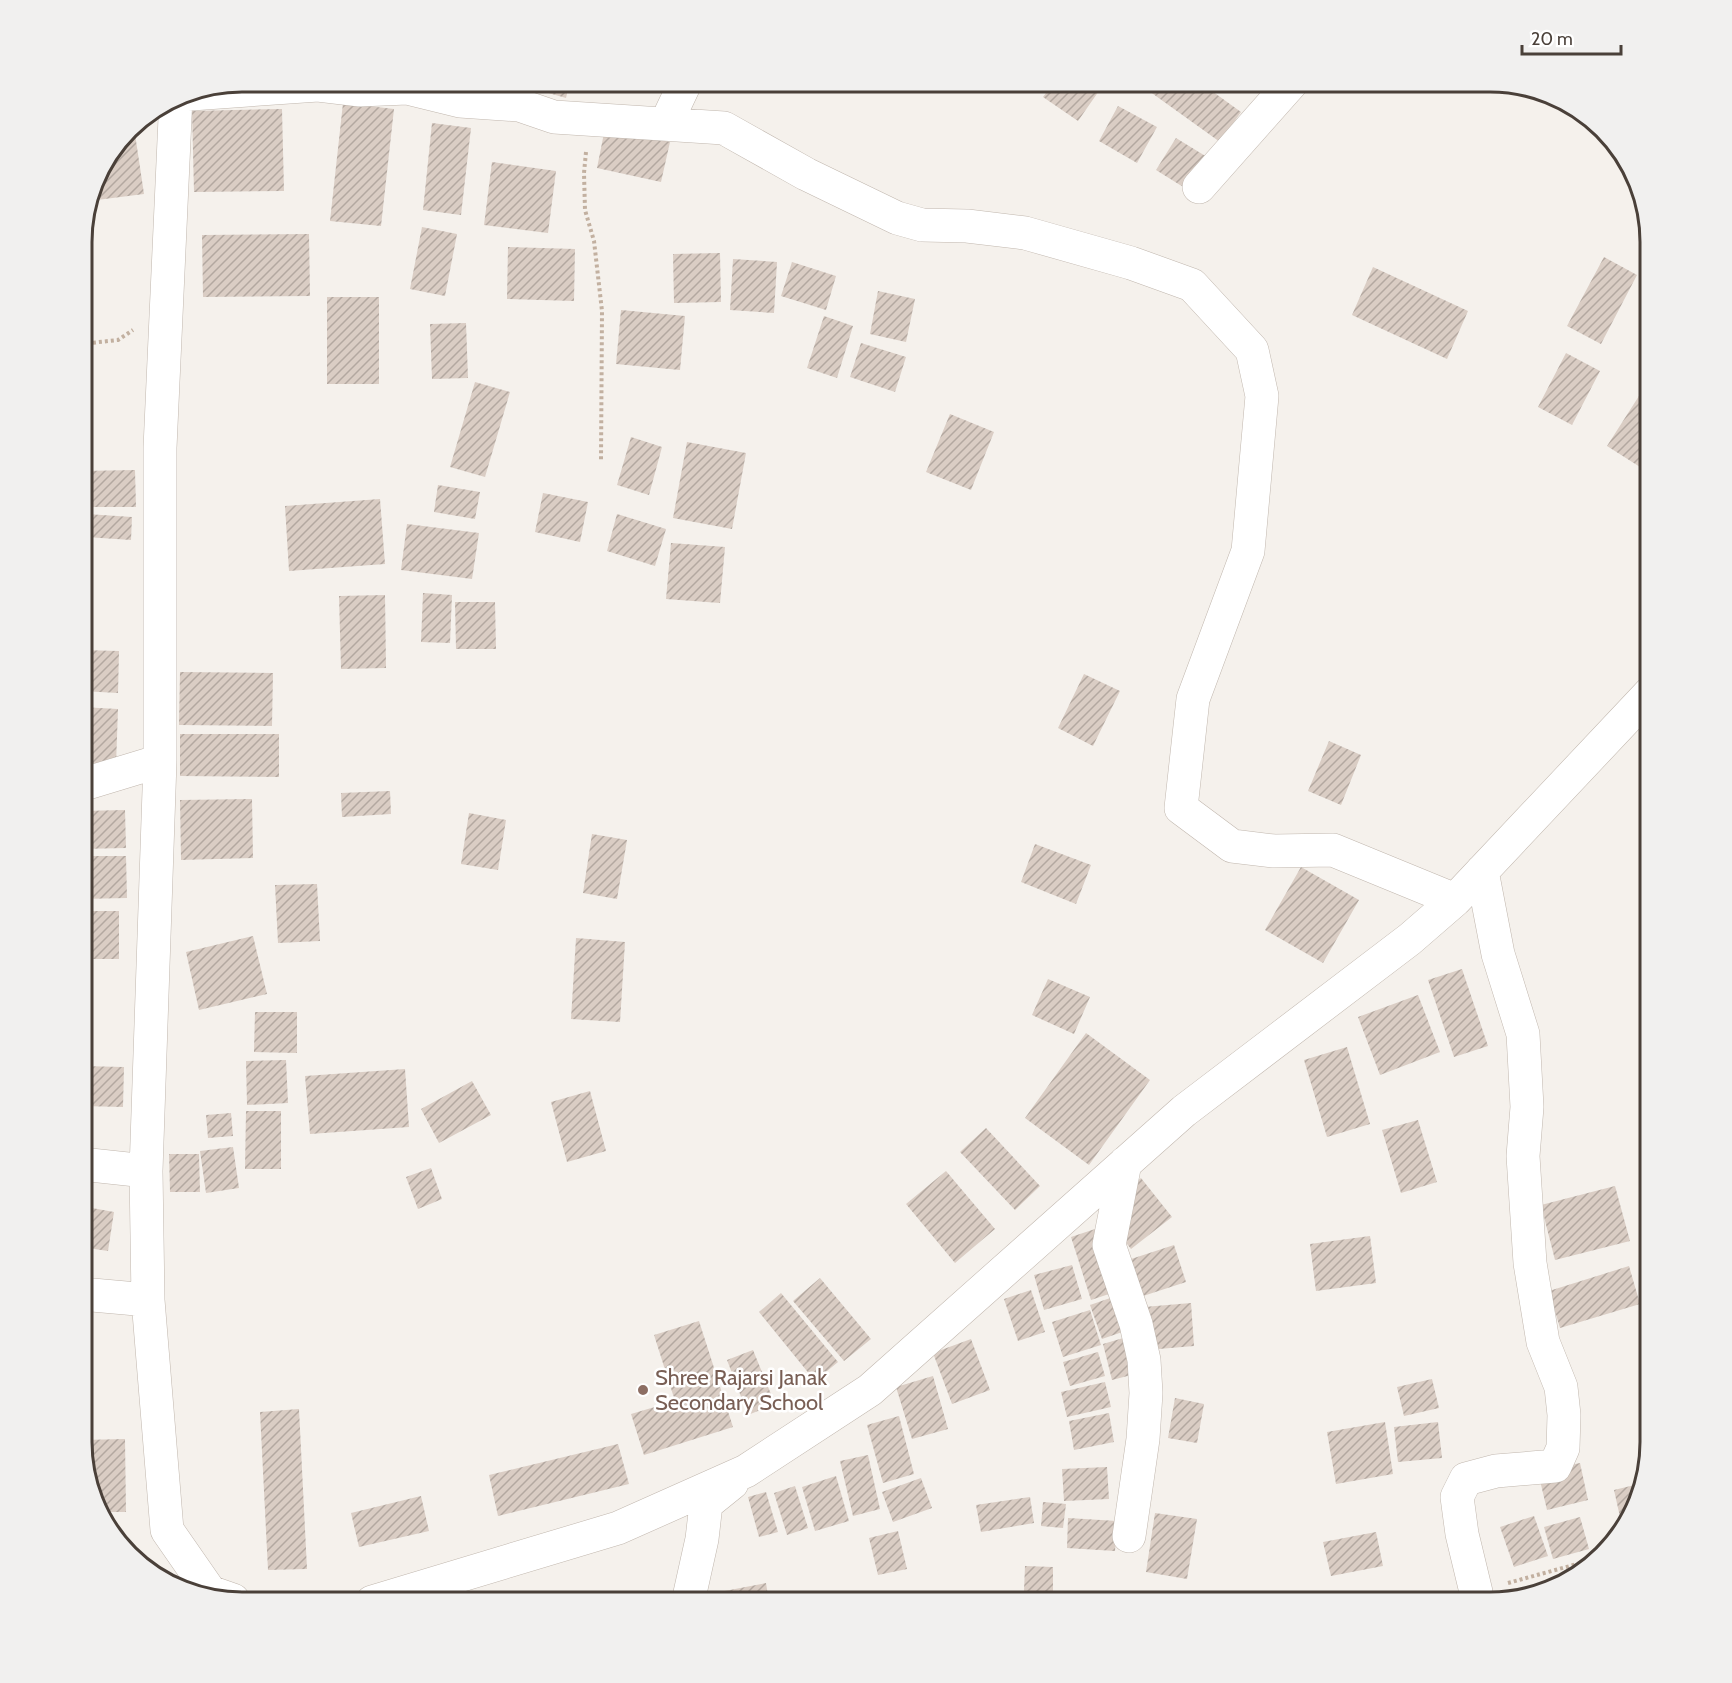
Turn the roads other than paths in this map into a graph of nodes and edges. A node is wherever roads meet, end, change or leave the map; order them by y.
1 (423, 92) edge
2 (681, 92) edge
3 (1283, 92) edge
4 (176, 106) edge
5 (662, 124) junction
6 (1199, 187) dead end
7 (1640, 704) edge
8 (160, 761) junction
9 (92, 782) edge
10 (1482, 871) junction
11 (1455, 900) junction
12 (1125, 1163) junction
13 (92, 1165) edge
14 (146, 1171) junction
15 (92, 1295) edge
16 (148, 1300) junction
17 (746, 1471) junction
18 (1129, 1536) dead end
19 (207, 1588) edge
20 (405, 1592) edge
21 (690, 1592) edge
22 (1476, 1592) road end

1 - 5 street
2 - 5 street
3 - 6 street
4 - 8 street
5 - 11 street
7 - 10 street
8 - 9 street
8 - 14 street
10 - 11 street
10 - 22 street
11 - 12 street
12 - 17 street
12 - 18 street
13 - 14 street
14 - 16 street
15 - 16 street
16 - 19 street
17 - 20 street
17 - 21 street

